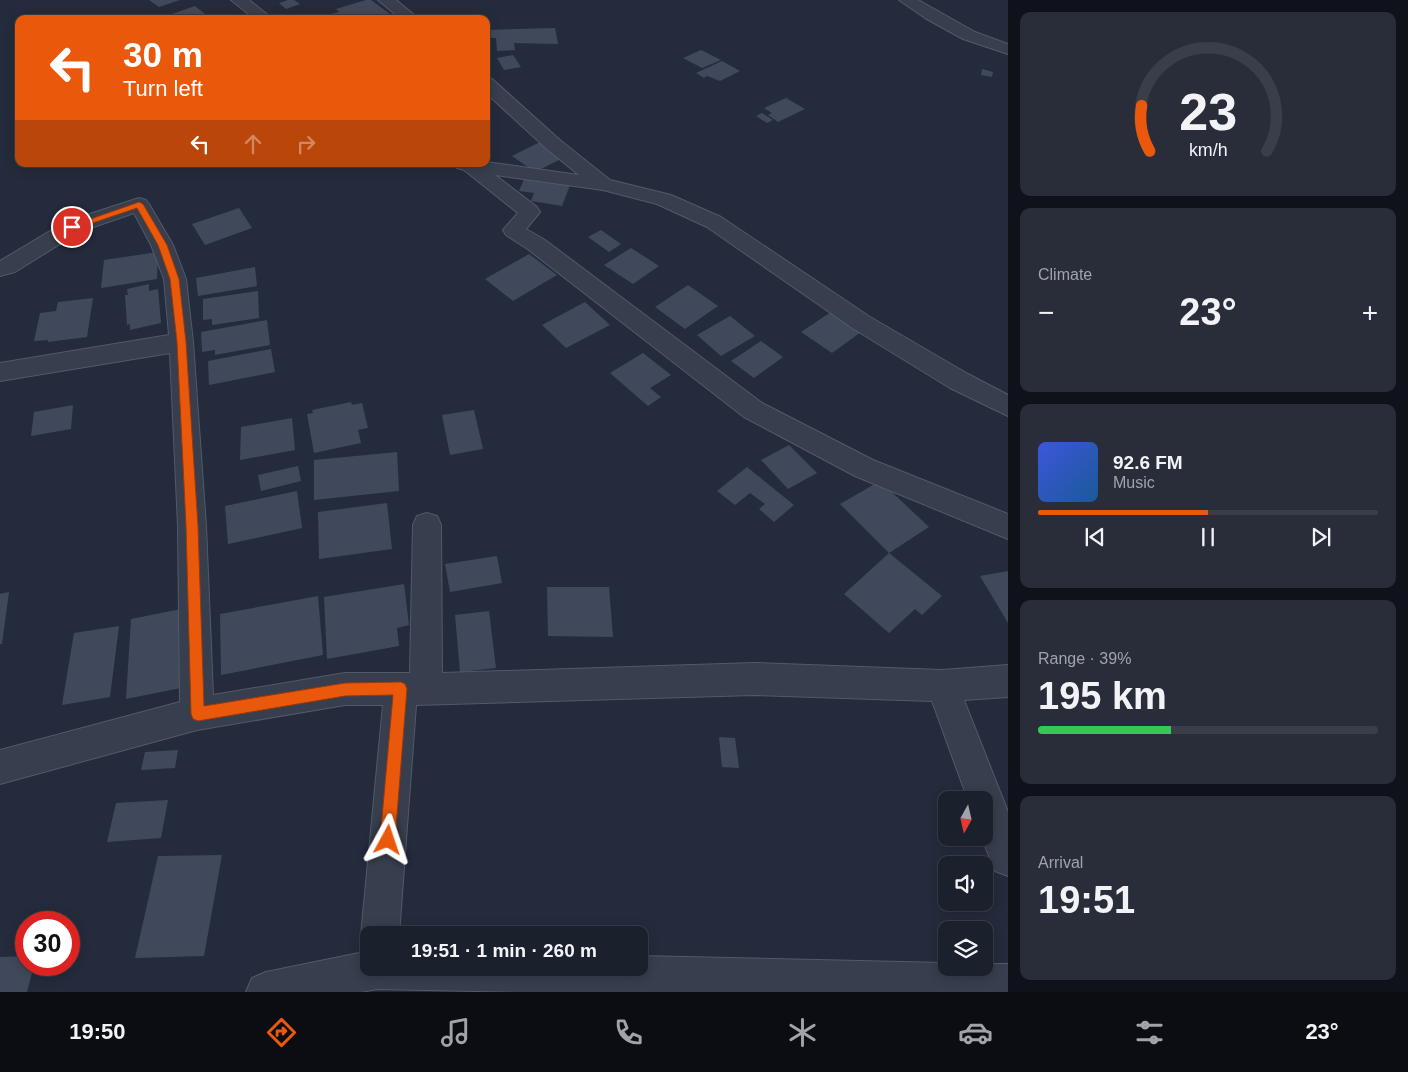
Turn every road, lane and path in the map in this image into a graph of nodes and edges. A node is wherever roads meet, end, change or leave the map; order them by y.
1 (239, 0) edge
2 (386, 0) edge
3 (907, 0) edge
4 (260, 15) edge
5 (406, 15) edge
6 (1008, 49) edge
7 (490, 87) edge
8 (471, 167) edge
9 (482, 167) edge
10 (603, 184) junction
11 (0, 269) edge
12 (182, 342) junction
13 (0, 372) edge
14 (1008, 406) edge
15 (427, 525) dead end
16 (1008, 528) edge
17 (1008, 681) edge
18 (942, 686) junction
19 (413, 689) junction
20 (198, 714) junction
21 (0, 767) edge
22 (1008, 858) edge
23 (382, 926) edge
24 (360, 963) edge
25 (427, 981) edge
26 (1008, 984) edge
27 (266, 992) edge

1 - 4 street
2 - 5 street
3 - 6 street
7 - 10 street
8 - 16 street
9 - 10 street
10 - 14 street
11 - 12 street
12 - 13 street
12 - 20 street
15 - 19 street
17 - 18 street
18 - 19 street
18 - 22 street
19 - 20 street
19 - 23 street
20 - 21 street
24 - 27 street
25 - 26 street

